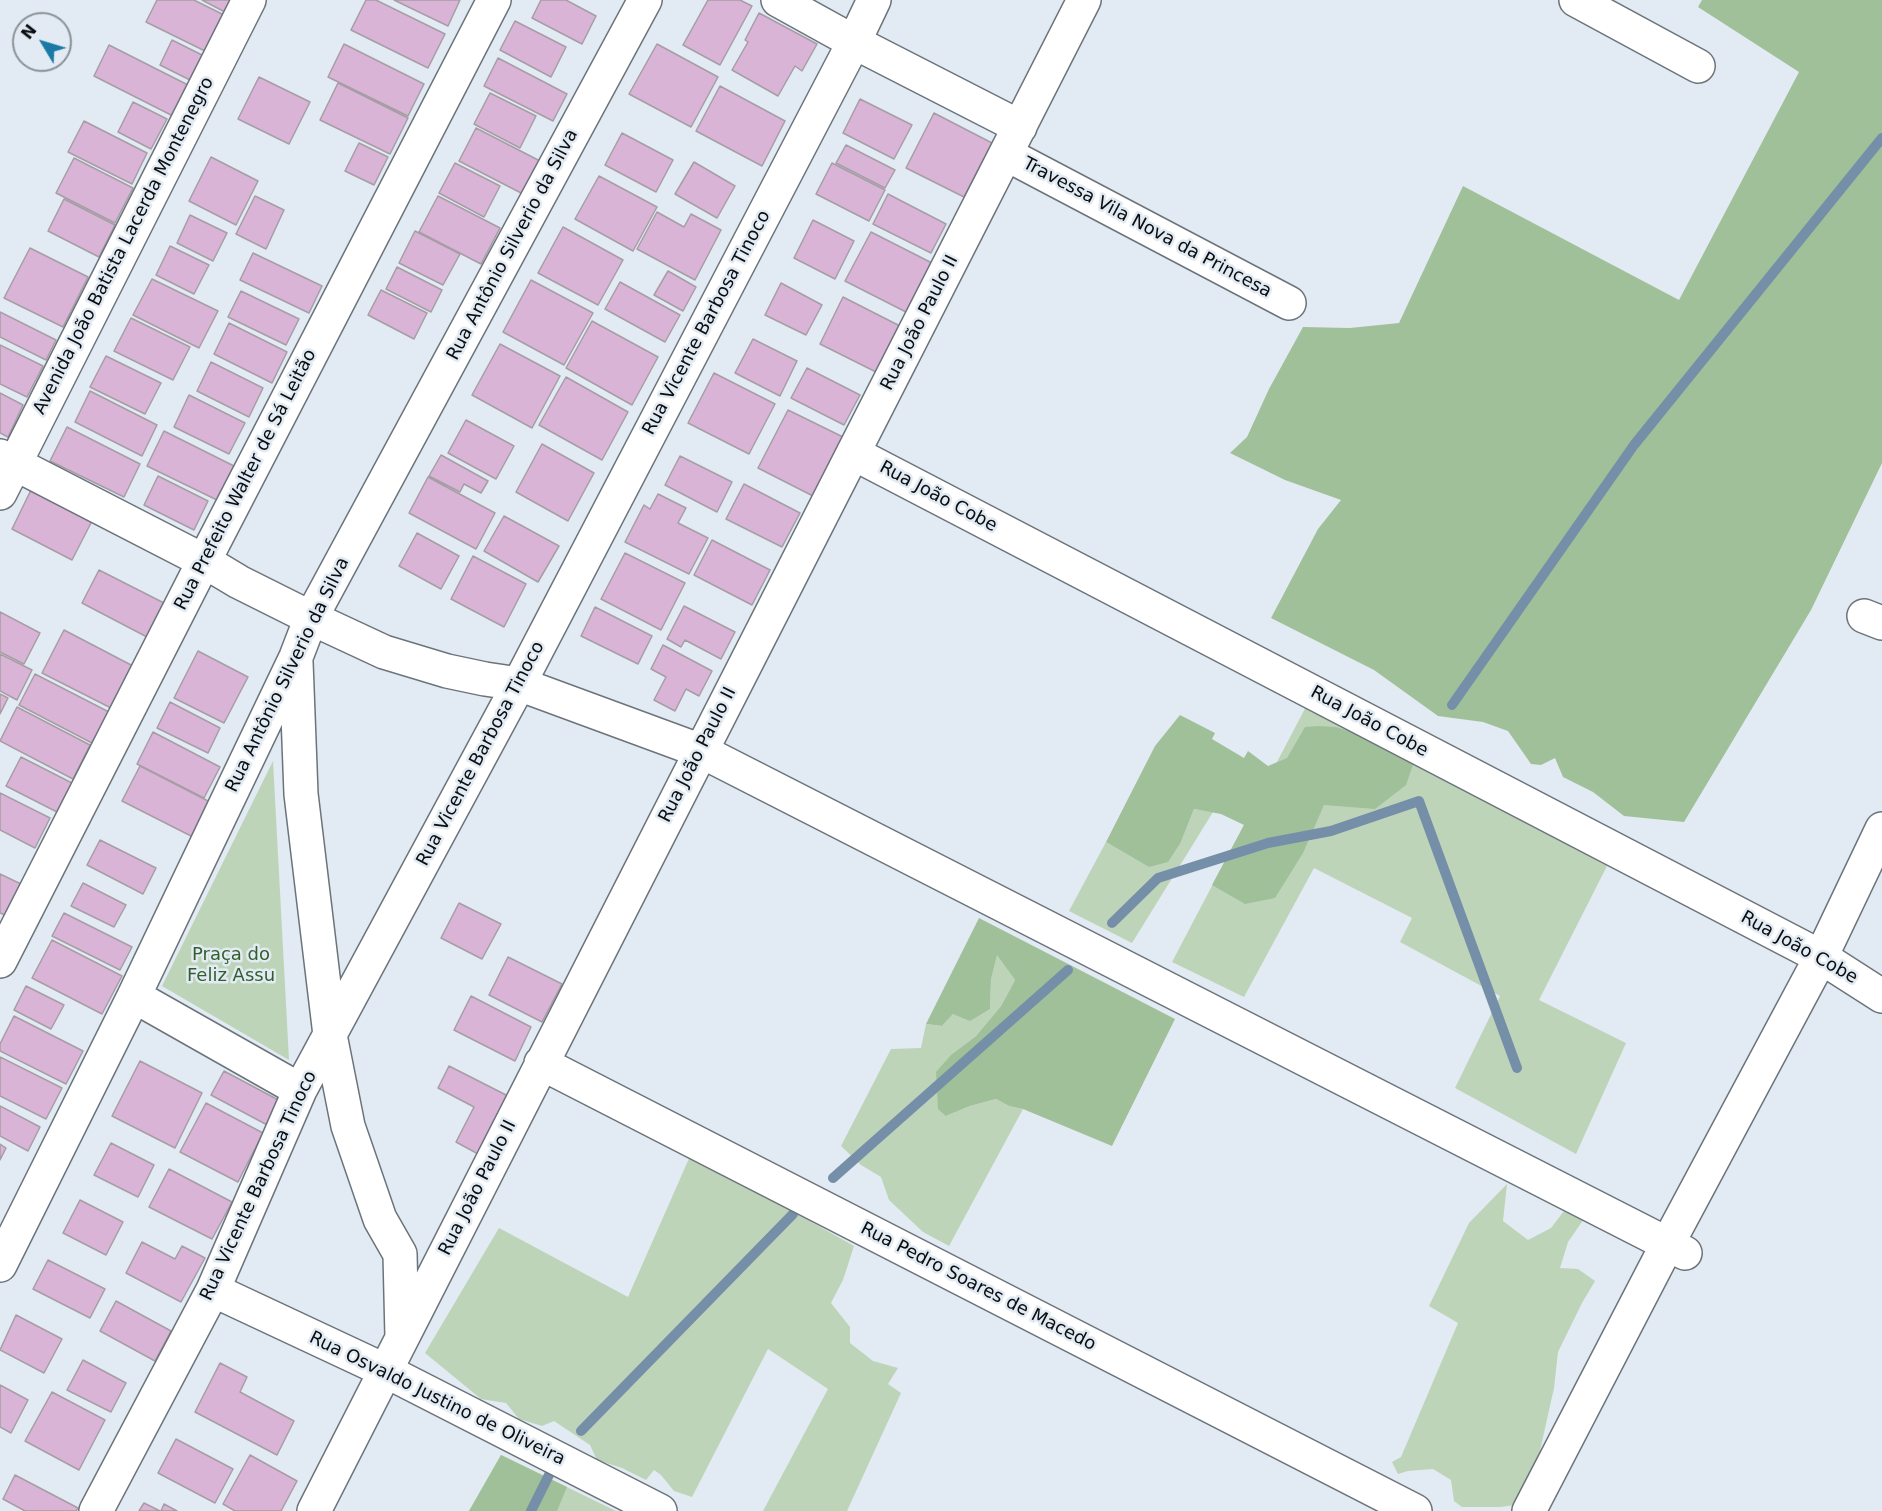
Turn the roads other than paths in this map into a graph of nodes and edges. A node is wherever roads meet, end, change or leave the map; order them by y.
1 (249, 0) edge
2 (494, 0) edge
3 (645, 0) edge
4 (778, 0) edge
5 (874, 0) edge
6 (1084, 0) edge
7 (1576, 0) edge
8 (854, 42) junction
9 (1698, 66) dead end
10 (1013, 140) junction
11 (1289, 303) dead end
12 (853, 453) junction
13 (7, 460) edge
14 (0, 493) edge
15 (204, 561) junction
16 (310, 618) junction
17 (296, 657) junction
18 (519, 684) junction
19 (701, 751) junction
20 (1882, 829) edge
21 (1882, 878) edge
22 (0, 961) edge
23 (1829, 962) junction
24 (134, 996) junction
25 (1882, 996) edge
26 (330, 1035) junction
27 (541, 1063) junction
28 (300, 1090) junction
29 (1676, 1249) junction
30 (0, 1265) edge
31 (213, 1290) junction
32 (402, 1340) junction
33 (386, 1371) junction
34 (96, 1511) edge
35 (314, 1511) edge
36 (660, 1511) edge
37 (1415, 1511) edge
38 (1529, 1511) edge
39 (1554, 1511) edge

1 - 13 street, Avenida João Batista Lacerda Montenegro
2 - 15 street, Rua Prefeito Walter de Sá Leitão
3 - 16 street, Rua Antônio Silverio da Silva
4 - 8 street, Travessa Vila Nova da Princesa
5 - 8 street, Rua Vicente Barbosa Tinoco
6 - 10 street, Rua João Paulo II
7 - 9 street
8 - 10 street, Travessa Vila Nova da Princesa
8 - 18 street, Rua Vicente Barbosa Tinoco
10 - 11 street, Travessa Vila Nova da Princesa
10 - 12 street, Rua João Paulo II
12 - 19 street, Rua João Paulo II
12 - 23 street, Rua João Cobe
13 - 14 street, Avenida João Batista Lacerda Montenegro
13 - 15 street
15 - 16 street
15 - 22 street, Rua Prefeito Walter de Sá Leitão
16 - 17 street, Rua Antônio Silverio da Silva
16 - 18 street
17 - 24 street, Rua Antônio Silverio da Silva
17 - 26 street
18 - 19 street
18 - 26 street, Rua Vicente Barbosa Tinoco
19 - 27 street, Rua João Paulo II
19 - 29 street
20 - 23 street
21 - 23 street
23 - 25 street, Rua João Cobe
23 - 29 street
24 - 28 street
24 - 30 street, Rua Antônio Silverio da Silva
26 - 28 street, Rua Vicente Barbosa Tinoco
26 - 32 street
27 - 32 street, Rua João Paulo II
27 - 37 street, Rua Pedro Soares de Macedo
28 - 31 street, Rua Vicente Barbosa Tinoco
29 - 38 street
29 - 39 street
31 - 33 street, Rua Osvaldo Justino de Oliveira
31 - 34 street, Rua Vicente Barbosa Tinoco
32 - 33 street, Rua João Paulo II
33 - 35 street, Rua João Paulo II
33 - 36 street, Rua Osvaldo Justino de Oliveira

